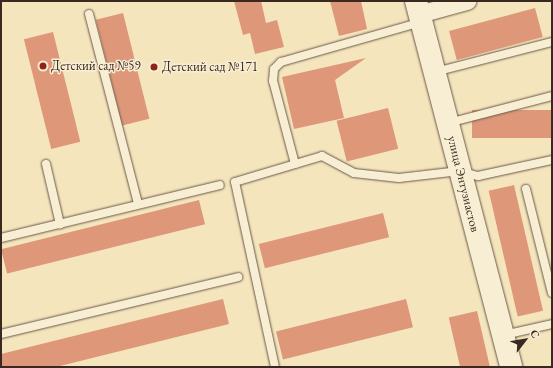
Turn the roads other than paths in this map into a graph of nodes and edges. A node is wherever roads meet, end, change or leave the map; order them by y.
1 (467, 1) edge
2 (419, 12) edge
3 (89, 14) dead end
4 (552, 42) edge
5 (434, 72) junction
6 (552, 96) edge
7 (447, 123) junction
8 (552, 160) edge
9 (46, 164) dead end
10 (295, 164) junction
11 (460, 171) junction
12 (220, 185) dead end
13 (526, 189) dead end
14 (138, 204) junction
15 (60, 224) junction
16 (1, 238) edge
17 (238, 277) dead end
18 (552, 292) edge
19 (552, 324) edge
20 (1, 334) edge
21 (501, 336) junction
22 (275, 367) edge
23 (511, 367) edge

1 - 2 street
2 - 5 street, улица Энтузиастов
2 - 10 lane
3 - 14 lane
4 - 5 lane
5 - 7 street, улица Энтузиастов
6 - 7 lane
7 - 11 street, улица Энтузиастов
8 - 11 lane
9 - 15 lane
10 - 11 lane
10 - 22 lane
11 - 21 street, улица Энтузиастов
12 - 14 lane
13 - 18 lane
14 - 15 lane
15 - 16 lane
17 - 20 lane
19 - 21 lane
21 - 23 street, улица Энтузиастов

